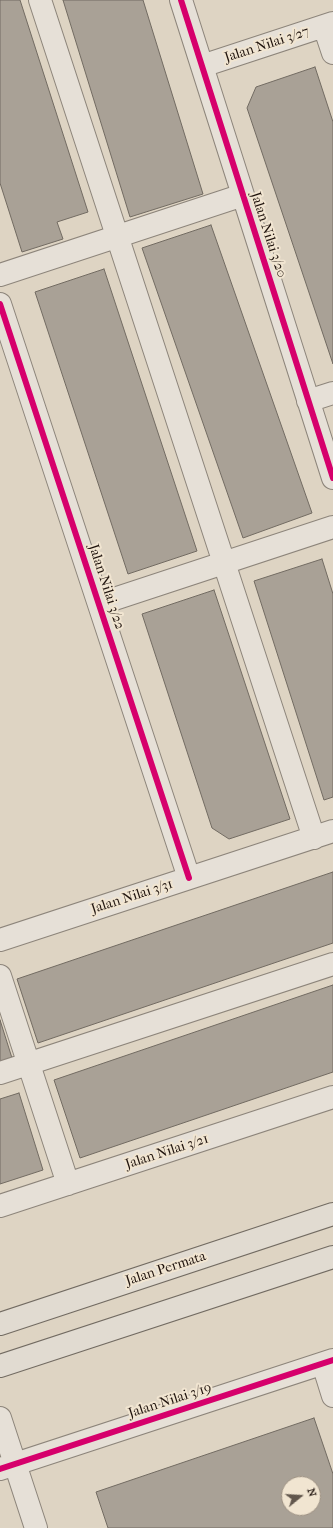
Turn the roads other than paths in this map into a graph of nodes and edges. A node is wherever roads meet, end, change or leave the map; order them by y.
1 (40, 0) edge
2 (181, 0) edge
3 (329, 25) edge
4 (333, 53) edge
5 (202, 66) junction
6 (243, 195) junction
7 (118, 236) junction
8 (0, 275) edge
9 (0, 304) edge
10 (333, 393) edge
11 (308, 401) junction
12 (333, 478) edge
13 (333, 527) edge
14 (224, 562) junction
15 (98, 604) junction
16 (324, 834) edge
17 (189, 878) junction
18 (0, 940) edge
19 (333, 964) edge
20 (0, 976) edge
21 (29, 1064) junction
22 (0, 1073) edge
23 (333, 1097) edge
24 (68, 1184) junction
25 (0, 1206) edge
26 (333, 1214) edge
27 (333, 1256) edge
28 (0, 1324) edge
29 (328, 1362) edge
30 (0, 1366) edge
31 (333, 1396) edge
32 (0, 1418) edge
33 (8, 1467) edge
34 (36, 1528) edge

1 - 7 street
2 - 5 street, Jalan Nilai 3/20
3 - 4 street
3 - 5 street, Jalan Nilai 3/27
5 - 6 street, Jalan Nilai 3/20
6 - 7 street
6 - 11 street, Jalan Nilai 3/20
7 - 8 street
7 - 14 street
9 - 15 street, Jalan Nilai 3/22
10 - 11 street
11 - 12 street, Jalan Nilai 3/20
13 - 14 street
14 - 15 street
14 - 16 street
15 - 17 street, Jalan Nilai 3/22
16 - 17 street, Jalan Nilai 3/31
17 - 18 street, Jalan Nilai 3/31
19 - 21 street
20 - 21 street
21 - 22 street
21 - 24 street
23 - 24 street, Jalan Nilai 3/21
24 - 25 street, Jalan Nilai 3/21
26 - 28 main road, Jalan Permata
27 - 30 main road
29 - 31 street
29 - 33 street, Jalan Nilai 3/19
32 - 33 street
33 - 34 street

